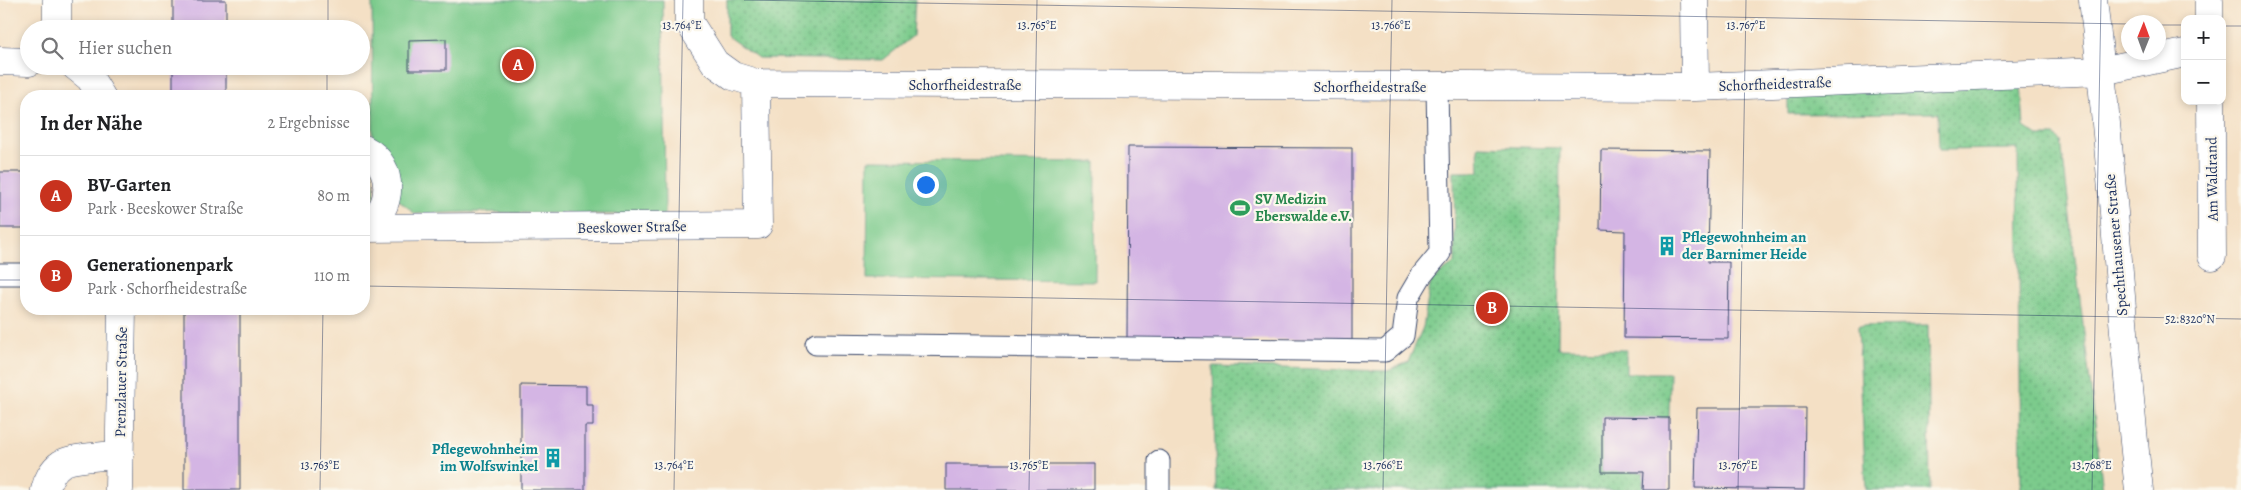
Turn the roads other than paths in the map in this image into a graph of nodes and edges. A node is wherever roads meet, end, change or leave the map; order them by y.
1 (57, 0) edge
2 (689, 0) edge
3 (1694, 0) edge
4 (2092, 0) edge
5 (2209, 0) edge
6 (2209, 15) edge
7 (57, 20) edge
8 (2181, 54) edge
9 (0, 61) edge
10 (20, 62) edge
11 (2102, 71) junction
12 (86, 75) edge
13 (756, 83) junction
14 (1437, 87) junction
15 (1695, 87) junction
16 (97, 90) edge
17 (2211, 105) edge
18 (370, 153) edge
19 (370, 221) edge
20 (370, 227) edge
21 (2212, 256) dead end
22 (0, 274) edge
23 (20, 274) edge
24 (122, 315) edge
25 (816, 344) dead end
26 (120, 455) junction
27 (1159, 462) dead end
28 (45, 490) edge
29 (119, 490) edge
30 (1159, 490) edge
31 (2139, 490) edge

1 - 7 street
2 - 13 street, Schorfheidestraße
3 - 15 street
4 - 11 street, Spechthausener Straße
5 - 6 street
8 - 11 street, Schorfheidestraße
9 - 10 street
11 - 15 street, Schorfheidestraße
11 - 31 street, Spechthausener Straße
12 - 16 street
13 - 14 street, Schorfheidestraße
13 - 20 street, Beeskower Straße
14 - 15 street, Schorfheidestraße
14 - 25 lane
17 - 21 street, Am Waldrand
18 - 19 street, Beeskower Straße
22 - 23 lane
24 - 26 street, Prenzlauer Straße
26 - 28 street, Prenzlauer Straße
26 - 29 street, Prenzlauer Straße
27 - 30 lane

